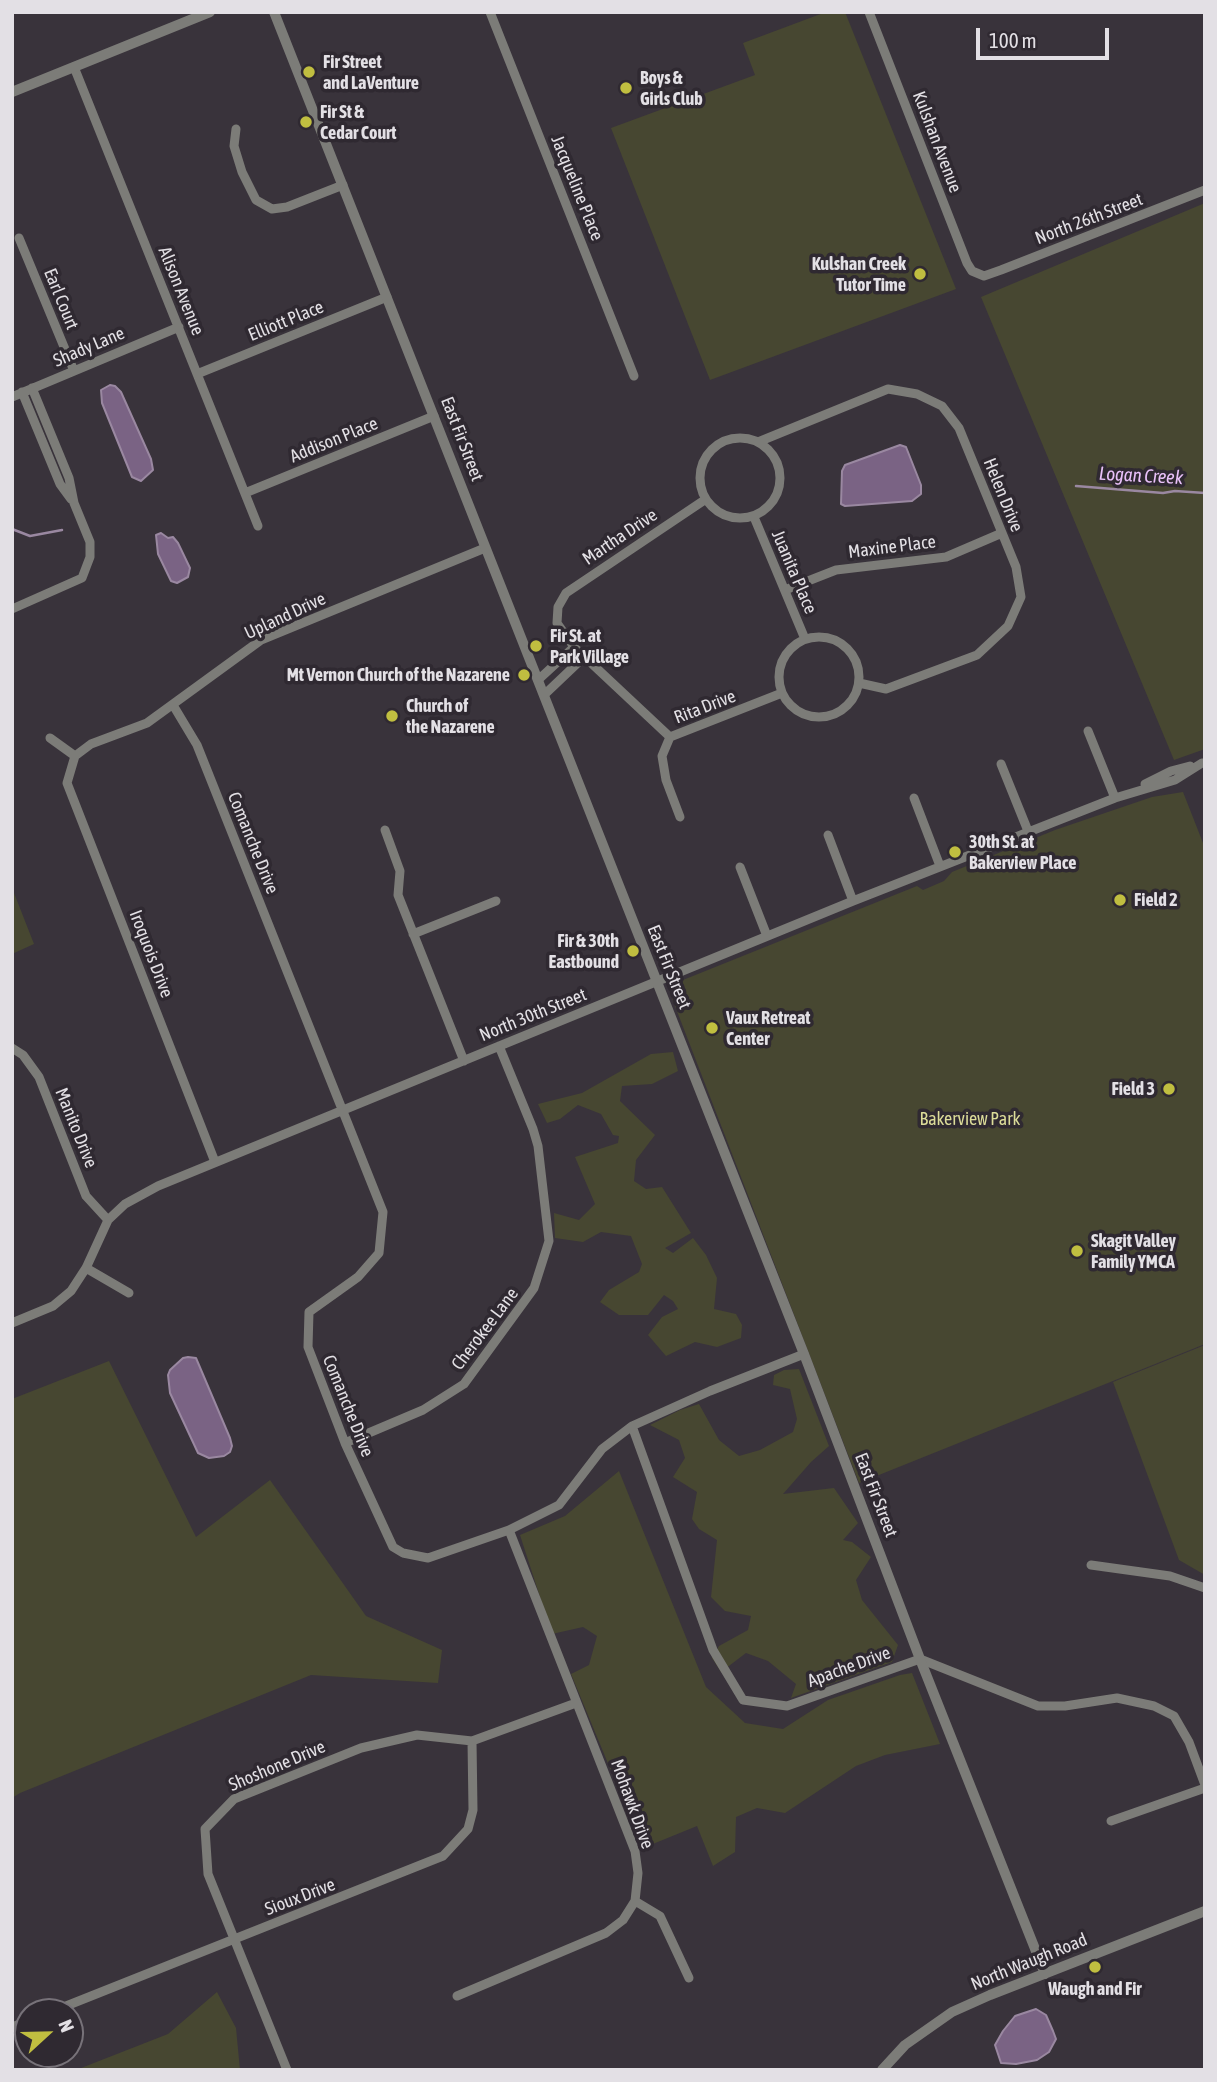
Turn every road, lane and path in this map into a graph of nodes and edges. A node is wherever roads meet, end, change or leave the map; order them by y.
1 (211, 12) edge
2 (274, 12) edge
3 (490, 12) edge
4 (869, 12) edge
5 (74, 67) junction
6 (12, 92) edge
7 (236, 129) dead end
8 (343, 185) junction
9 (1205, 190) edge
10 (19, 238) dead end
11 (984, 276) joint
12 (387, 297) junction
13 (178, 327) junction
14 (74, 371) junction
15 (197, 374) junction
16 (634, 376) dead end
17 (27, 390) junction
18 (12, 397) edge
19 (434, 416) junction
20 (758, 442) junction
21 (245, 494) junction
22 (706, 499) junction
23 (754, 517) junction
24 (258, 526) dead end
25 (1002, 533) junction
26 (485, 548) junction
27 (785, 590) junction
28 (558, 607) joint
29 (12, 610) edge
30 (806, 639) junction
31 (574, 647) junction
32 (584, 657) junction
33 (538, 680) junction
34 (859, 683) junction
35 (782, 693) junction
36 (544, 695) junction
37 (173, 705) junction
38 (1088, 731) dead end
39 (670, 737) junction
40 (50, 738) dead end
41 (75, 756) junction
42 (1203, 762) edge
43 (1001, 764) dead end
44 (914, 798) dead end
45 (1115, 798) junction
46 (680, 817) dead end
47 (385, 830) dead end
48 (1028, 831) junction
49 (828, 835) dead end
50 (940, 866) junction
51 (740, 867) dead end
52 (496, 901) dead end
53 (853, 901) junction
54 (413, 934) junction
55 (767, 936) junction
56 (656, 982) junction
57 (499, 1046) junction
58 (12, 1048) edge
59 (464, 1061) junction
60 (342, 1111) junction
61 (215, 1162) junction
62 (108, 1220) junction
63 (86, 1268) junction
64 (129, 1293) dead end
65 (12, 1323) edge
66 (804, 1354) junction
67 (632, 1426) junction
68 (345, 1443) junction
69 (509, 1530) junction
70 (1091, 1564) dead end
71 (1205, 1587) edge
72 (920, 1658) junction
73 (576, 1703) junction
74 (472, 1741) junction
75 (1205, 1787) edge
76 (1111, 1821) dead end
77 (635, 1901) junction
78 (1205, 1911) edge
79 (235, 1939) junction
80 (1045, 1974) junction
81 (689, 1978) dead end
82 (457, 1996) dead end
83 (84, 1999) edge
84 (287, 2070) edge
85 (882, 2070) edge

1 - 5 street
2 - 8 street, East Fir Street
3 - 16 street, Jacqueline Place
4 - 11 street, Kulshan Avenue
5 - 6 street
5 - 13 street, Alison Avenue
7 - 8 street
8 - 12 street, East Fir Street
9 - 11 street, North 26th Street
10 - 14 street, Earl Court
12 - 15 street, Elliott Place
12 - 19 street, East Fir Street
13 - 14 street, Shady Lane
13 - 15 street, Alison Avenue
14 - 17 street, Shady Lane
15 - 21 street, Alison Avenue
17 - 18 street, Shady Lane
17 - 29 street
19 - 21 street, Addison Place
19 - 26 street, East Fir Street
20 - 22 street
20 - 23 street
20 - 25 street, Helen Drive
21 - 24 street, Alison Avenue
22 - 23 street
22 - 28 street, Martha Drive
23 - 27 street, Juanita Place
25 - 27 street, Maxine Place
25 - 34 street, Helen Drive
26 - 33 street, East Fir Street
26 - 37 street, Upland Drive
27 - 30 street, Juanita Place
28 - 31 street, Rita Drive
30 - 34 street
30 - 35 street
31 - 32 street, Rita Drive
31 - 33 street
32 - 36 street
32 - 39 street, Rita Drive
33 - 36 street, East Fir Street
34 - 35 street
35 - 39 street, Rita Drive
36 - 56 street, East Fir Street
37 - 41 street, Upland Drive
37 - 60 street, Comanche Drive
38 - 45 street
39 - 46 street
40 - 41 street
41 - 61 street, Iroquois Drive
42 - 45 street, North 30th Street
43 - 48 street
44 - 50 street
45 - 48 street, North 30th Street
47 - 54 street
48 - 50 street, North 30th Street
49 - 53 street
50 - 53 street, North 30th Street
51 - 55 street
52 - 54 street
53 - 55 street, North 30th Street
54 - 59 street
55 - 56 street, North 30th Street
56 - 57 street, North 30th Street
56 - 66 street, East Fir Street
57 - 59 street, North 30th Street
57 - 68 street, Cherokee Lane
58 - 62 street, Manito Drive
59 - 60 street, North 30th Street
60 - 61 street, North 30th Street
60 - 68 street, Comanche Drive
61 - 62 street, North 30th Street
62 - 63 street, North 30th Street
63 - 64 street
63 - 65 street, North 30th Street
66 - 67 street, Comanche Drive
66 - 72 street, East Fir Street
67 - 69 street, Comanche Drive
67 - 72 street, Apache Drive
68 - 69 street, Comanche Drive
69 - 73 street, Mohawk Drive
70 - 71 street
72 - 75 street
72 - 80 street, East Fir Street
73 - 74 street, Shoshone Drive
73 - 77 street, Mohawk Drive
74 - 79 street, Sioux Drive
74 - 79 street, Shoshone Drive
75 - 76 street
77 - 81 street
77 - 82 street
78 - 80 street, North Waugh Road
79 - 83 street, Sioux Drive
79 - 84 street, Shoshone Drive
80 - 85 street, North Waugh Road

